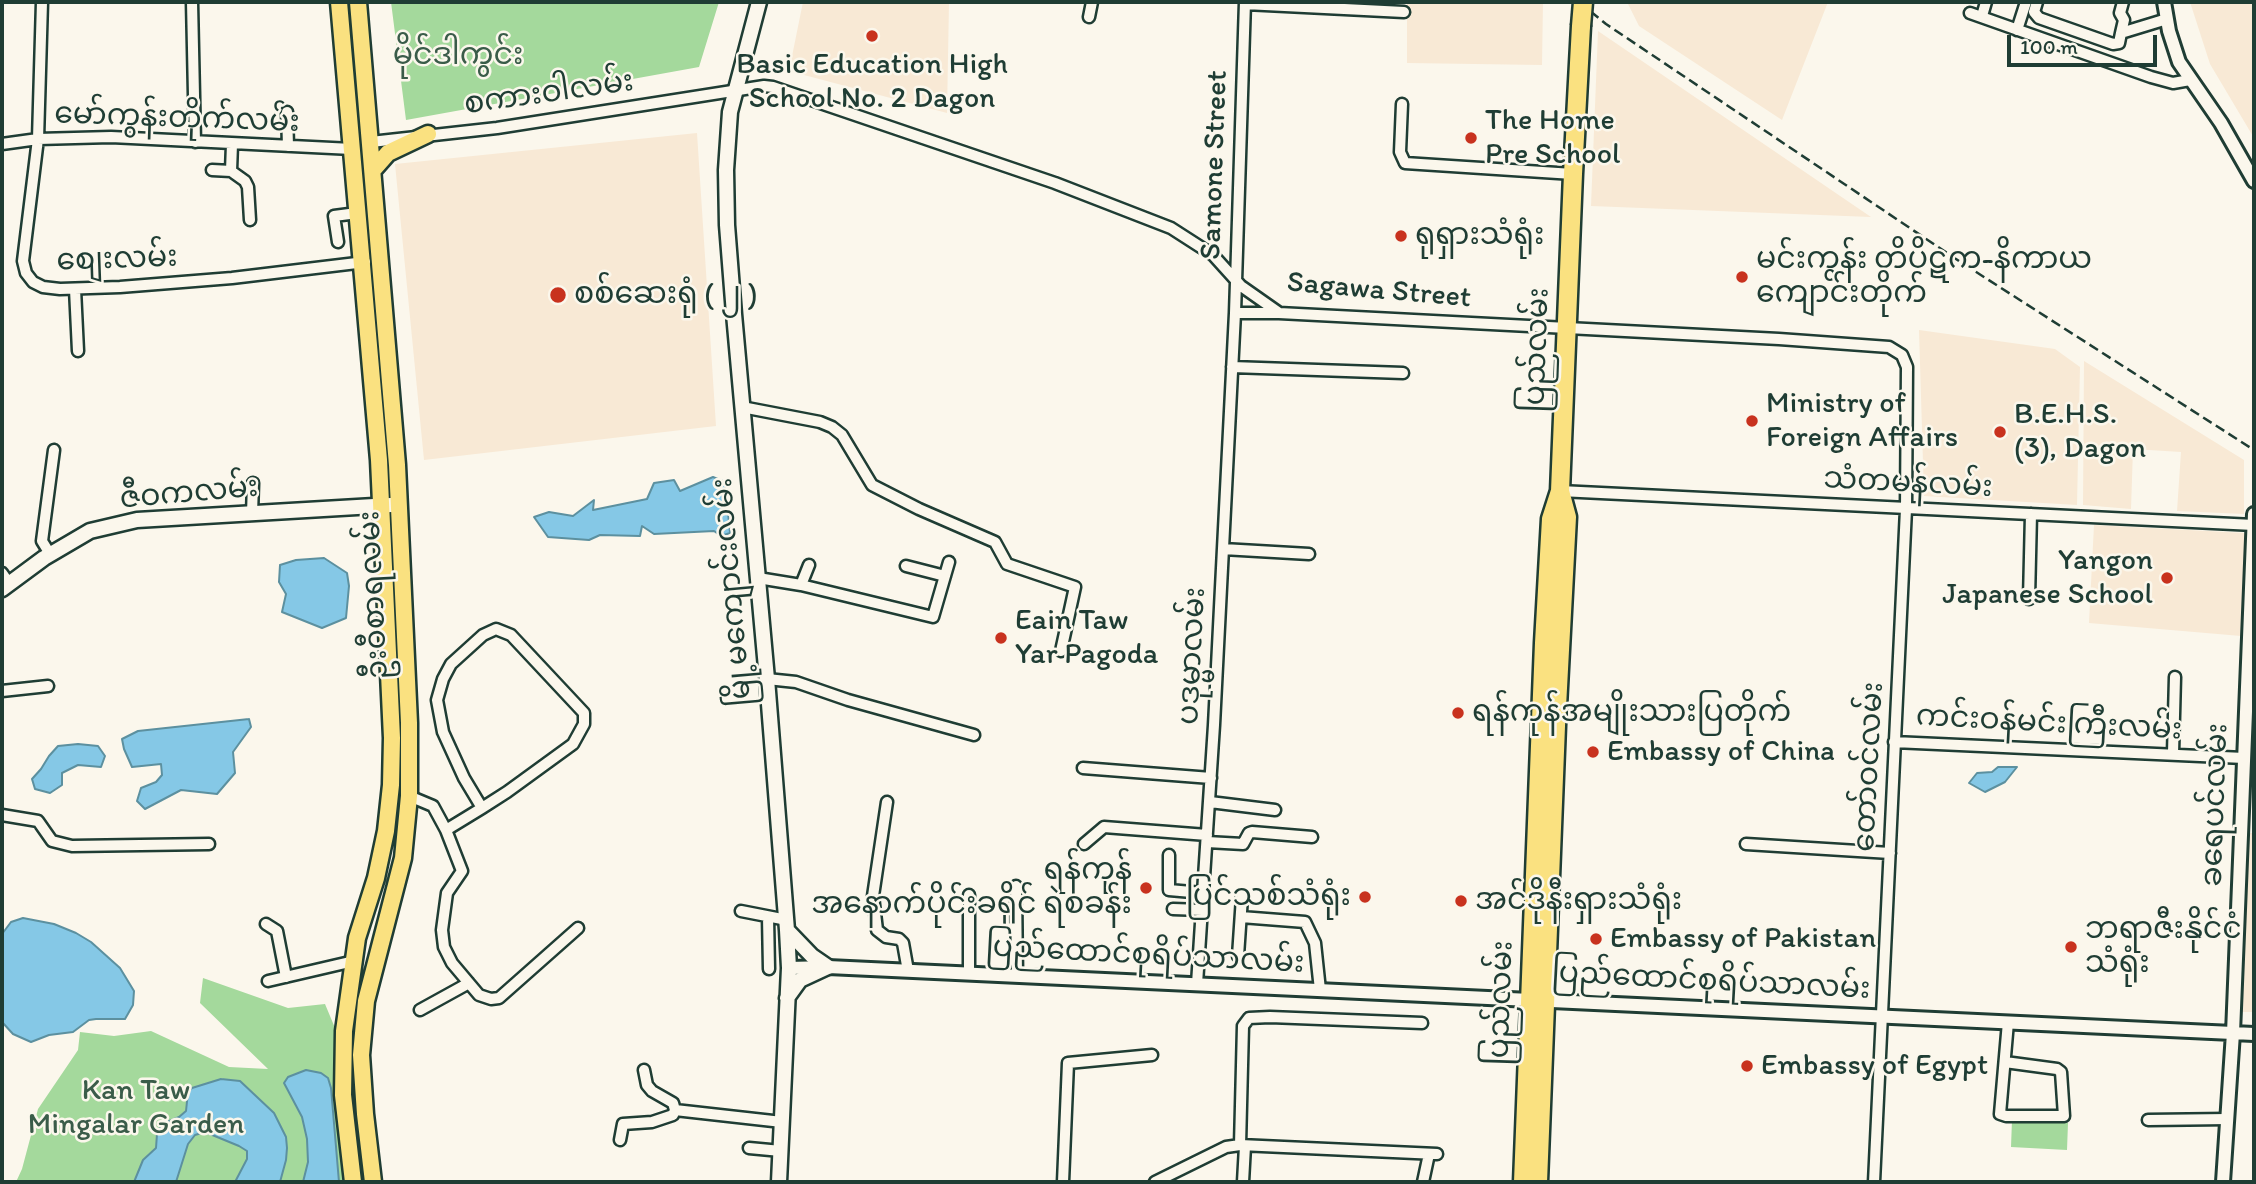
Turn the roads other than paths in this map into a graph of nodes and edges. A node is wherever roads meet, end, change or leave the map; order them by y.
1 (42, 2) edge
2 (192, 2) edge
3 (339, 2) edge
4 (358, 2) edge
5 (760, 2) edge
6 (1092, 2) edge
7 (1583, 2) edge
8 (1986, 2) edge
9 (2026, 2) edge
10 (2037, 2) edge
11 (2123, 2) edge
12 (2164, 2) edge
13 (1245, 3) edge
14 (1404, 12) dead end
15 (1970, 13) dead end
16 (1982, 16) junction
17 (1089, 17) dead end
18 (2167, 19) junction
19 (2017, 30) junction
20 (2122, 33) junction
21 (2190, 80) junction
22 (734, 92) junction
23 (1402, 104) dead end
24 (287, 112) dead end
25 (428, 134) junction
26 (38, 139) junction
27 (195, 142) junction
28 (371, 142) junction
29 (2, 144) edge
30 (232, 144) junction
31 (288, 146) junction
32 (352, 149) junction
33 (212, 170) dead end
34 (373, 170) junction
35 (231, 171) junction
36 (1573, 174) junction
37 (2254, 181) edge
38 (357, 213) junction
39 (250, 220) dead end
40 (338, 242) dead end
41 (381, 260) junction
42 (362, 262) junction
43 (1236, 281) junction
44 (75, 289) junction
45 (1235, 313) junction
46 (1279, 313) junction
47 (1234, 329) joint
48 (1567, 329) junction
49 (78, 351) dead end
50 (1902, 355) joint
51 (1232, 367) junction
52 (1403, 373) dead end
53 (391, 387) junction
54 (373, 388) junction
55 (743, 407) junction
56 (54, 450) dead end
57 (253, 484) dead end
58 (1560, 491) junction
59 (399, 503) junction
60 (380, 508) junction
61 (1906, 509) junction
62 (252, 514) junction
63 (2031, 514) junction
64 (2254, 514) edge
65 (2254, 525) edge
66 (1223, 549) junction
67 (50, 554) junction
68 (1309, 554) dead end
69 (949, 562) dead end
70 (809, 565) dead end
71 (906, 566) dead end
72 (945, 576) junction
73 (758, 578) junction
74 (4, 581) edge
75 (801, 585) junction
76 (2029, 599) dead end
77 (385, 602) junction
78 (404, 602) junction
79 (1061, 651) dead end
80 (2175, 677) dead end
81 (767, 679) junction
82 (48, 686) dead end
83 (2, 691) edge
84 (974, 735) dead end
85 (1894, 741) junction
86 (2173, 754) junction
87 (2244, 758) junction
88 (1083, 768) dead end
89 (1211, 778) junction
90 (409, 799) junction
91 (389, 800) junction
92 (887, 802) dead end
93 (1210, 802) junction
94 (482, 808) junction
95 (1275, 810) dead end
96 (2, 815) edge
97 (446, 830) junction
98 (1312, 837) dead end
99 (1207, 839) junction
100 (209, 844) dead end
101 (1084, 844) dead end
102 (1746, 844) dead end
103 (1890, 853) junction
104 (1169, 855) dead end
105 (1016, 886) dead end
106 (1203, 893) junction
107 (969, 895) dead end
108 (1242, 897) dead end
109 (1173, 909) dead end
110 (1202, 909) junction
111 (741, 911) dead end
112 (1241, 917) junction
113 (768, 918) junction
114 (266, 924) dead end
115 (787, 925) junction
116 (578, 928) dead end
117 (377, 953) junction
118 (355, 955) junction
119 (1238, 956) dead end
120 (828, 967) junction
121 (789, 968) junction
122 (769, 969) dead end
123 (908, 971) junction
124 (969, 974) junction
125 (1017, 976) junction
126 (286, 977) junction
127 (268, 981) dead end
128 (468, 983) junction
129 (1197, 984) junction
130 (1320, 990) junction
131 (787, 998) junction
132 (1538, 1001) junction
133 (420, 1010) dead end
134 (1883, 1016) junction
135 (2008, 1022) junction
136 (1422, 1023) dead end
137 (2233, 1033) junction
138 (2254, 1034) edge
139 (1152, 1055) dead end
140 (2005, 1062) junction
141 (344, 1065) junction
142 (362, 1065) junction
143 (645, 1070) dead end
144 (675, 1110) junction
145 (2228, 1119) junction
146 (2148, 1120) dead end
147 (782, 1122) junction
148 (620, 1140) dead end
149 (1242, 1146) junction
150 (748, 1148) dead end
151 (781, 1151) junction
152 (353, 1182) edge
153 (373, 1182) edge
154 (779, 1182) edge
155 (1063, 1182) edge
156 (1155, 1182) edge
157 (1243, 1182) edge
158 (1423, 1182) edge
159 (1523, 1182) edge
160 (1538, 1182) edge
161 (1874, 1182) edge
162 (2223, 1182) edge

1 - 26 street, စျေးလမ်း
2 - 27 street
3 - 32 main road, ဦးဝီစာရလမ်း
4 - 28 main road, ဦးဝီစာရလမ်း
5 - 22 main road, မြို့မကျောင်းလမ်း
6 - 17 street
7 - 36 highway, ပြည်လမ်း, bridge
8 - 16 street
9 - 19 street
10 - 20 street
11 - 20 street
12 - 18 street
13 - 14 street
13 - 43 street, Samone Street
15 - 16 street
16 - 19 street
18 - 20 street
18 - 21 street
19 - 21 street
21 - 37 street
22 - 25 street, စကားဝါလမ်း
22 - 43 street, Sagawa Street
22 - 55 main road, မြို့မကျောင်းလမ်း
23 - 36 street
24 - 31 street
25 - 28 street, စကားဝါလမ်း
25 - 34 main road
26 - 27 street, မော်ကွန်းတိုက်လမ်း
26 - 29 street, မော်ကွန်းတိုက်လမ်း
26 - 44 street, စျေးလမ်း
27 - 30 street, မော်ကွန်းတိုက်လမ်း
28 - 34 main road, ဦးဝီစာရလမ်း
30 - 31 street, မော်ကွန်းတိုက်လမ်း
30 - 35 street
31 - 32 street, မော်ကွန်းတိုက်လမ်း
32 - 38 main road, ဦးဝီစာရလမ်း
33 - 35 street
34 - 41 main road, ဦးဝီစာရလမ်း
35 - 39 street
36 - 48 highway, ပြည်လမ်း
38 - 40 street
38 - 42 main road, ဦးဝီစာရလမ်း
41 - 42 street, စျေးလမ်း
41 - 53 main road, ဦးဝီစာရလမ်း
42 - 44 street, စျေးလမ်း
42 - 54 main road, ဦးဝီစာရလမ်း
43 - 45 street, Samone Street
43 - 46 street, Sagawa Street
44 - 49 street
45 - 46 street
45 - 47 street, Samone Street
46 - 48 street, Sagawa Street
47 - 51 street, ပဒုမ္မာလမ်း
48 - 50 street, Sagawa Street
48 - 58 highway, ပြည်လမ်း
50 - 61 street, တော်ဝင်လမ်း
51 - 52 street
51 - 66 street, ပဒုမ္မာလမ်း
53 - 54 main road
53 - 59 main road, ဦးဝီစာရလမ်း
54 - 60 main road, ဦးဝီစာရလမ်း
55 - 73 main road, မြို့မကျောင်းလမ်း
55 - 79 street
56 - 67 street
57 - 62 street
58 - 61 street, သံတမန်လမ်း
58 - 132 highway, ပြည်လမ်း
59 - 60 main road, ဇီဝကလမ်း
59 - 78 main road, ဦးဝီစာရလမ်း
60 - 62 main road, ဇီဝကလမ်း
60 - 77 main road, ဦးဝီစာရလမ်း
61 - 63 street, သံတမန်လမ်း
61 - 85 street, တော်ဝင်လမ်း
62 - 67 main road, ဇီဝကလမ်း
63 - 65 street, သံတမန်လမ်း
63 - 76 street
64 - 65 street, ခရေပင်လမ်း
65 - 87 street, ခရေပင်လမ်း
66 - 68 street
66 - 89 street, ပဒုမ္မာလမ်း
67 - 74 main road, ဇီဝကလမ်း
69 - 72 street
70 - 75 street
71 - 72 street
72 - 75 street
73 - 75 street
73 - 81 main road, မြို့မကျောင်းလမ်း
77 - 78 main road
77 - 91 main road, ဦးဝီစာရလမ်း
78 - 90 main road, ဦးဝီစာရလမ်း
80 - 86 street
81 - 84 street
81 - 115 main road, မြို့မကျောင်းလမ်း
82 - 83 street
85 - 86 street, ကင်းဝန်မင်းကြီးလမ်း
85 - 103 street, တော်ဝင်လမ်း
86 - 87 street, ကင်းဝန်မင်းကြီးလမ်း
87 - 137 street, ခရေပင်လမ်း
88 - 89 street
89 - 93 street, ပဒုမ္မာလမ်း
90 - 91 main road
90 - 97 street
90 - 117 main road, ဦးဝီစာရလမ်း
91 - 118 main road, ဦးဝီစာရလမ်း
92 - 123 street
93 - 95 street
93 - 99 street, ပဒုမ္မာလမ်း
94 - 94 street
94 - 97 street
96 - 100 street
97 - 128 street
98 - 99 street
99 - 101 street
99 - 106 street, ပဒုမ္မာလမ်း
102 - 103 street
103 - 134 street, တော်ဝင်လမ်း
104 - 106 street
105 - 125 street
106 - 110 street, ပဒုမ္မာလမ်း
107 - 124 street
108 - 112 street
109 - 110 street
110 - 129 street, ပဒုမ္မာလမ်း
111 - 113 street
112 - 119 street
112 - 130 street
113 - 115 street
113 - 122 street
114 - 126 street
115 - 120 main road
115 - 121 main road, မြို့မကျောင်းလမ်း
116 - 128 street
117 - 118 main road
117 - 142 main road, ဦးဝီစာရလမ်း
118 - 126 street
118 - 141 main road, ဦးဝီစာရလမ်း
120 - 121 street, ပြည်ထောင်စုရိပ်သာလမ်း
120 - 123 street, ပြည်ထောင်စုရိပ်သာလမ်း
120 - 131 main road
121 - 131 main road, မြို့မကျောင်းလမ်း
123 - 124 street, ပြည်ထောင်စုရိပ်သာလမ်း
124 - 125 street, ပြည်ထောင်စုရိပ်သာလမ်း
125 - 129 street, ပြည်ထောင်စုရိပ်သာလမ်း
126 - 127 street
128 - 133 street
129 - 130 street, ပြည်ထောင်စုရိပ်သာလမ်း
130 - 132 street, ပြည်ထောင်စုရိပ်သာလမ်း
131 - 147 main road, မြို့မကျောင်းလမ်း
132 - 134 street, ပြည်ထောင်စုရိပ်သာလမ်း
132 - 159 highway, ပြည်လမ်း
132 - 160 highway, ပြည်လမ်း
134 - 135 street, ပြည်ထောင်စုရိပ်သာလမ်း
134 - 161 street, တော်ဝင်လမ်း
135 - 137 street, ပြည်ထောင်စုရိပ်သာလမ်း
135 - 140 street
136 - 149 street
137 - 138 street, ပြည်ထောင်စုရိပ်သာလမ်း
137 - 145 street, ခရေပင်လမ်း
139 - 155 street
140 - 140 street
141 - 142 main road
141 - 152 main road, ဦးဝီစာရလမ်း
142 - 153 main road, ဦးဝီစာရလမ်း
143 - 144 street
144 - 147 street
144 - 148 street
145 - 146 street
145 - 162 street, ခရေပင်လမ်း
147 - 151 main road, မြို့မကျောင်းလမ်း
149 - 156 street
149 - 157 street
149 - 158 street
150 - 151 street
151 - 154 main road, မြို့မကျောင်းလမ်း

